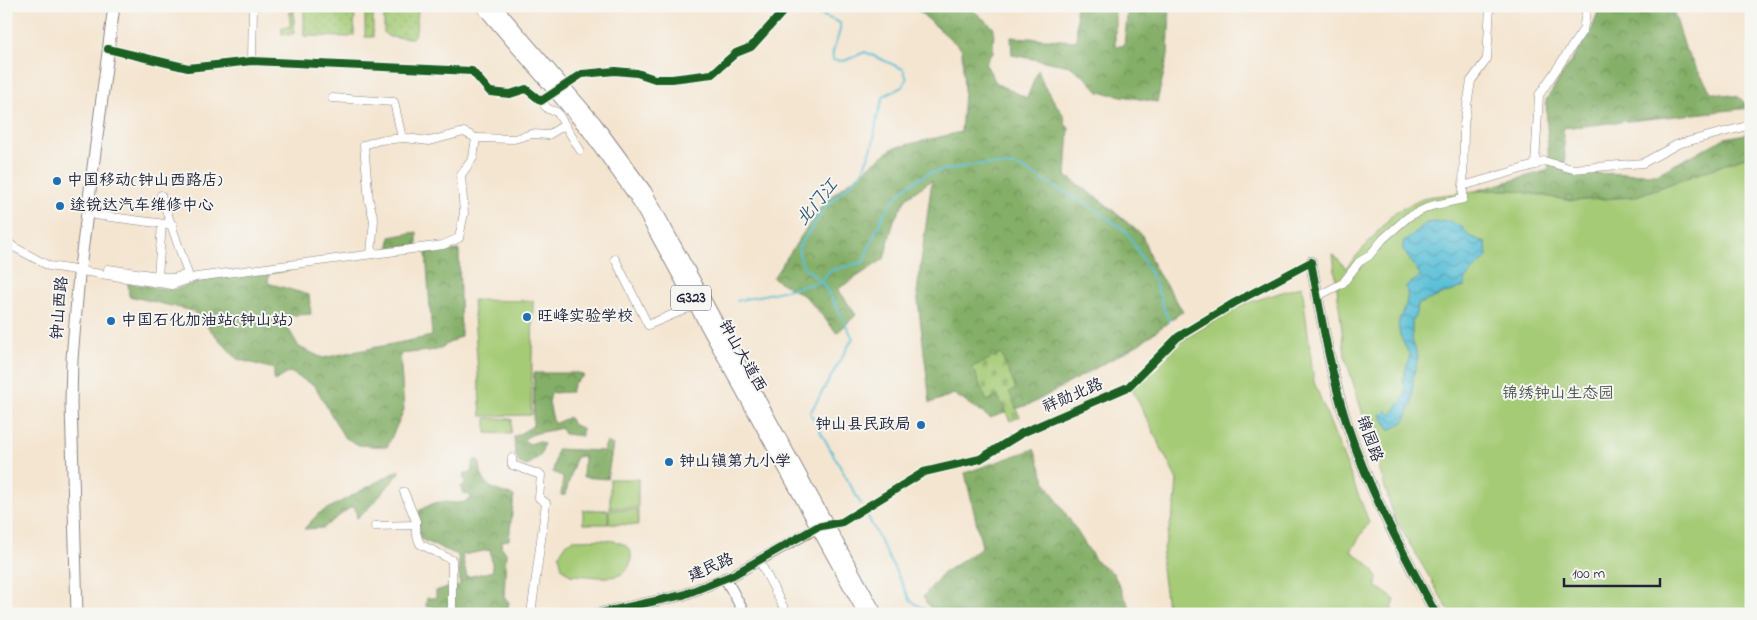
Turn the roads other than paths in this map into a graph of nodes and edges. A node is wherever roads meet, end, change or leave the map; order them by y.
1 (114, 6) edge
2 (121, 6) edge
3 (253, 6) edge
4 (482, 6) edge
5 (495, 6) edge
6 (1490, 6) edge
7 (1587, 6) edge
8 (786, 8) edge
9 (112, 50) junction
10 (252, 60) junction
11 (559, 89) junction
12 (332, 98) dead end
13 (541, 101) junction
14 (565, 125) junction
15 (1751, 125) edge
16 (402, 138) junction
17 (476, 138) junction
18 (580, 150) dead end
19 (1535, 165) junction
20 (1463, 186) junction
21 (162, 195) dead end
22 (95, 215) junction
23 (162, 224) junction
24 (173, 225) junction
25 (6, 239) edge
26 (371, 254) junction
27 (615, 259) dead end
28 (1311, 262) joint
29 (108, 269) dead end
30 (83, 271) junction
31 (158, 276) junction
32 (1318, 296) junction
33 (700, 304) junction
34 (512, 458) dead end
35 (404, 492) dead end
36 (416, 525) junction
37 (823, 525) junction
38 (375, 526) dead end
39 (759, 560) junction
40 (725, 578) junction
41 (77, 614) edge
42 (85, 614) edge
43 (452, 614) edge
44 (531, 614) edge
45 (596, 614) edge
46 (745, 614) edge
47 (787, 614) edge
48 (865, 614) edge
49 (876, 614) edge
50 (1436, 614) edge

1 - 9 main road, 钟山西路
2 - 9 main road, 钟山西路
3 - 10 street
4 - 11 highway, 钟山大道西 / G323
5 - 11 highway, 钟山大道西 / G323
6 - 20 street
7 - 19 street
8 - 11 street
9 - 10 street
9 - 22 main road, 钟山西路
9 - 30 main road, 钟山西路
10 - 13 street
11 - 13 street
11 - 33 highway, 钟山大道西 / G323
12 - 16 street
13 - 14 street
14 - 17 street
14 - 18 street
15 - 19 street
16 - 17 street
16 - 26 street
17 - 26 street
19 - 20 street
20 - 32 street
21 - 24 street
22 - 23 street
22 - 30 main road, 钟山西路
23 - 24 street
23 - 31 street
24 - 31 street
25 - 30 street
26 - 30 street
27 - 33 street
28 - 32 street, 锦园路
28 - 37 street, 祥勋北路
29 - 31 street
30 - 41 main road, 钟山西路
30 - 42 main road, 钟山西路
32 - 50 street, 锦园路
33 - 37 highway, 钟山大道西 / G323
34 - 44 street
35 - 36 street
36 - 38 street
36 - 43 street
37 - 39 street, 建民路
37 - 48 highway, 钟山大道西 / G323
37 - 49 highway, 钟山大道西 / G323
39 - 40 street, 建民路
39 - 47 street
40 - 45 street, 建民路
40 - 46 street

